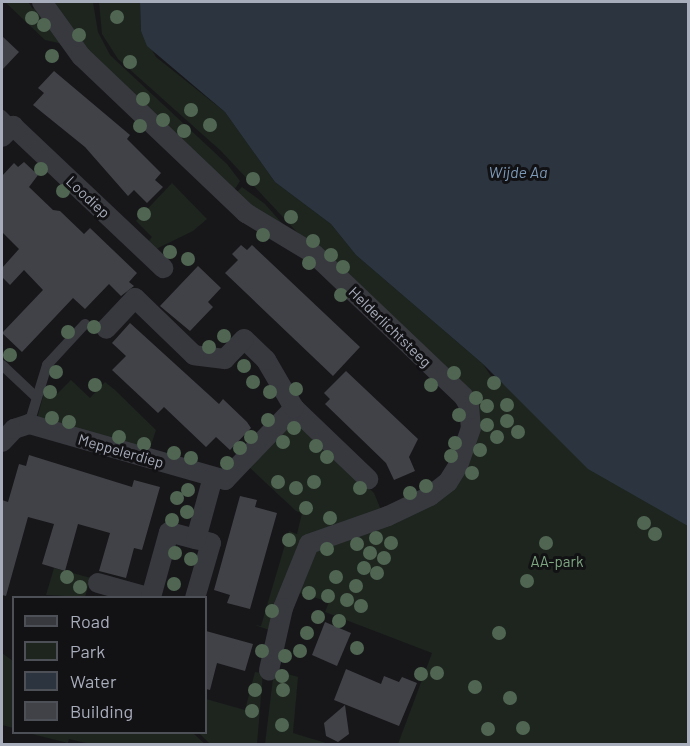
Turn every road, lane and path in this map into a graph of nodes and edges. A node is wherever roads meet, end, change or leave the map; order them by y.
1 (42, 2) edge
2 (5, 126) edge
3 (163, 268) dead end
4 (85, 324) dead end
5 (106, 329) dead end
6 (2, 364) edge
7 (36, 397) junction
8 (294, 408) junction
9 (29, 424) junction
10 (2, 442) edge
11 (213, 477) junction
12 (368, 479) dead end
13 (196, 540) junction
14 (98, 583) dead end
15 (147, 596) edge
16 (151, 596) edge
17 (195, 596) edge
18 (269, 670) dead end

1 - 18 street, Helderlichtsteeg
2 - 3 street, Loodiep
4 - 7 lane
5 - 8 street
6 - 7 lane
7 - 9 lane
8 - 11 street
8 - 12 street
9 - 10 street
9 - 11 street, Meppelerdiep
11 - 13 street
13 - 16 street
13 - 17 street
14 - 15 street

